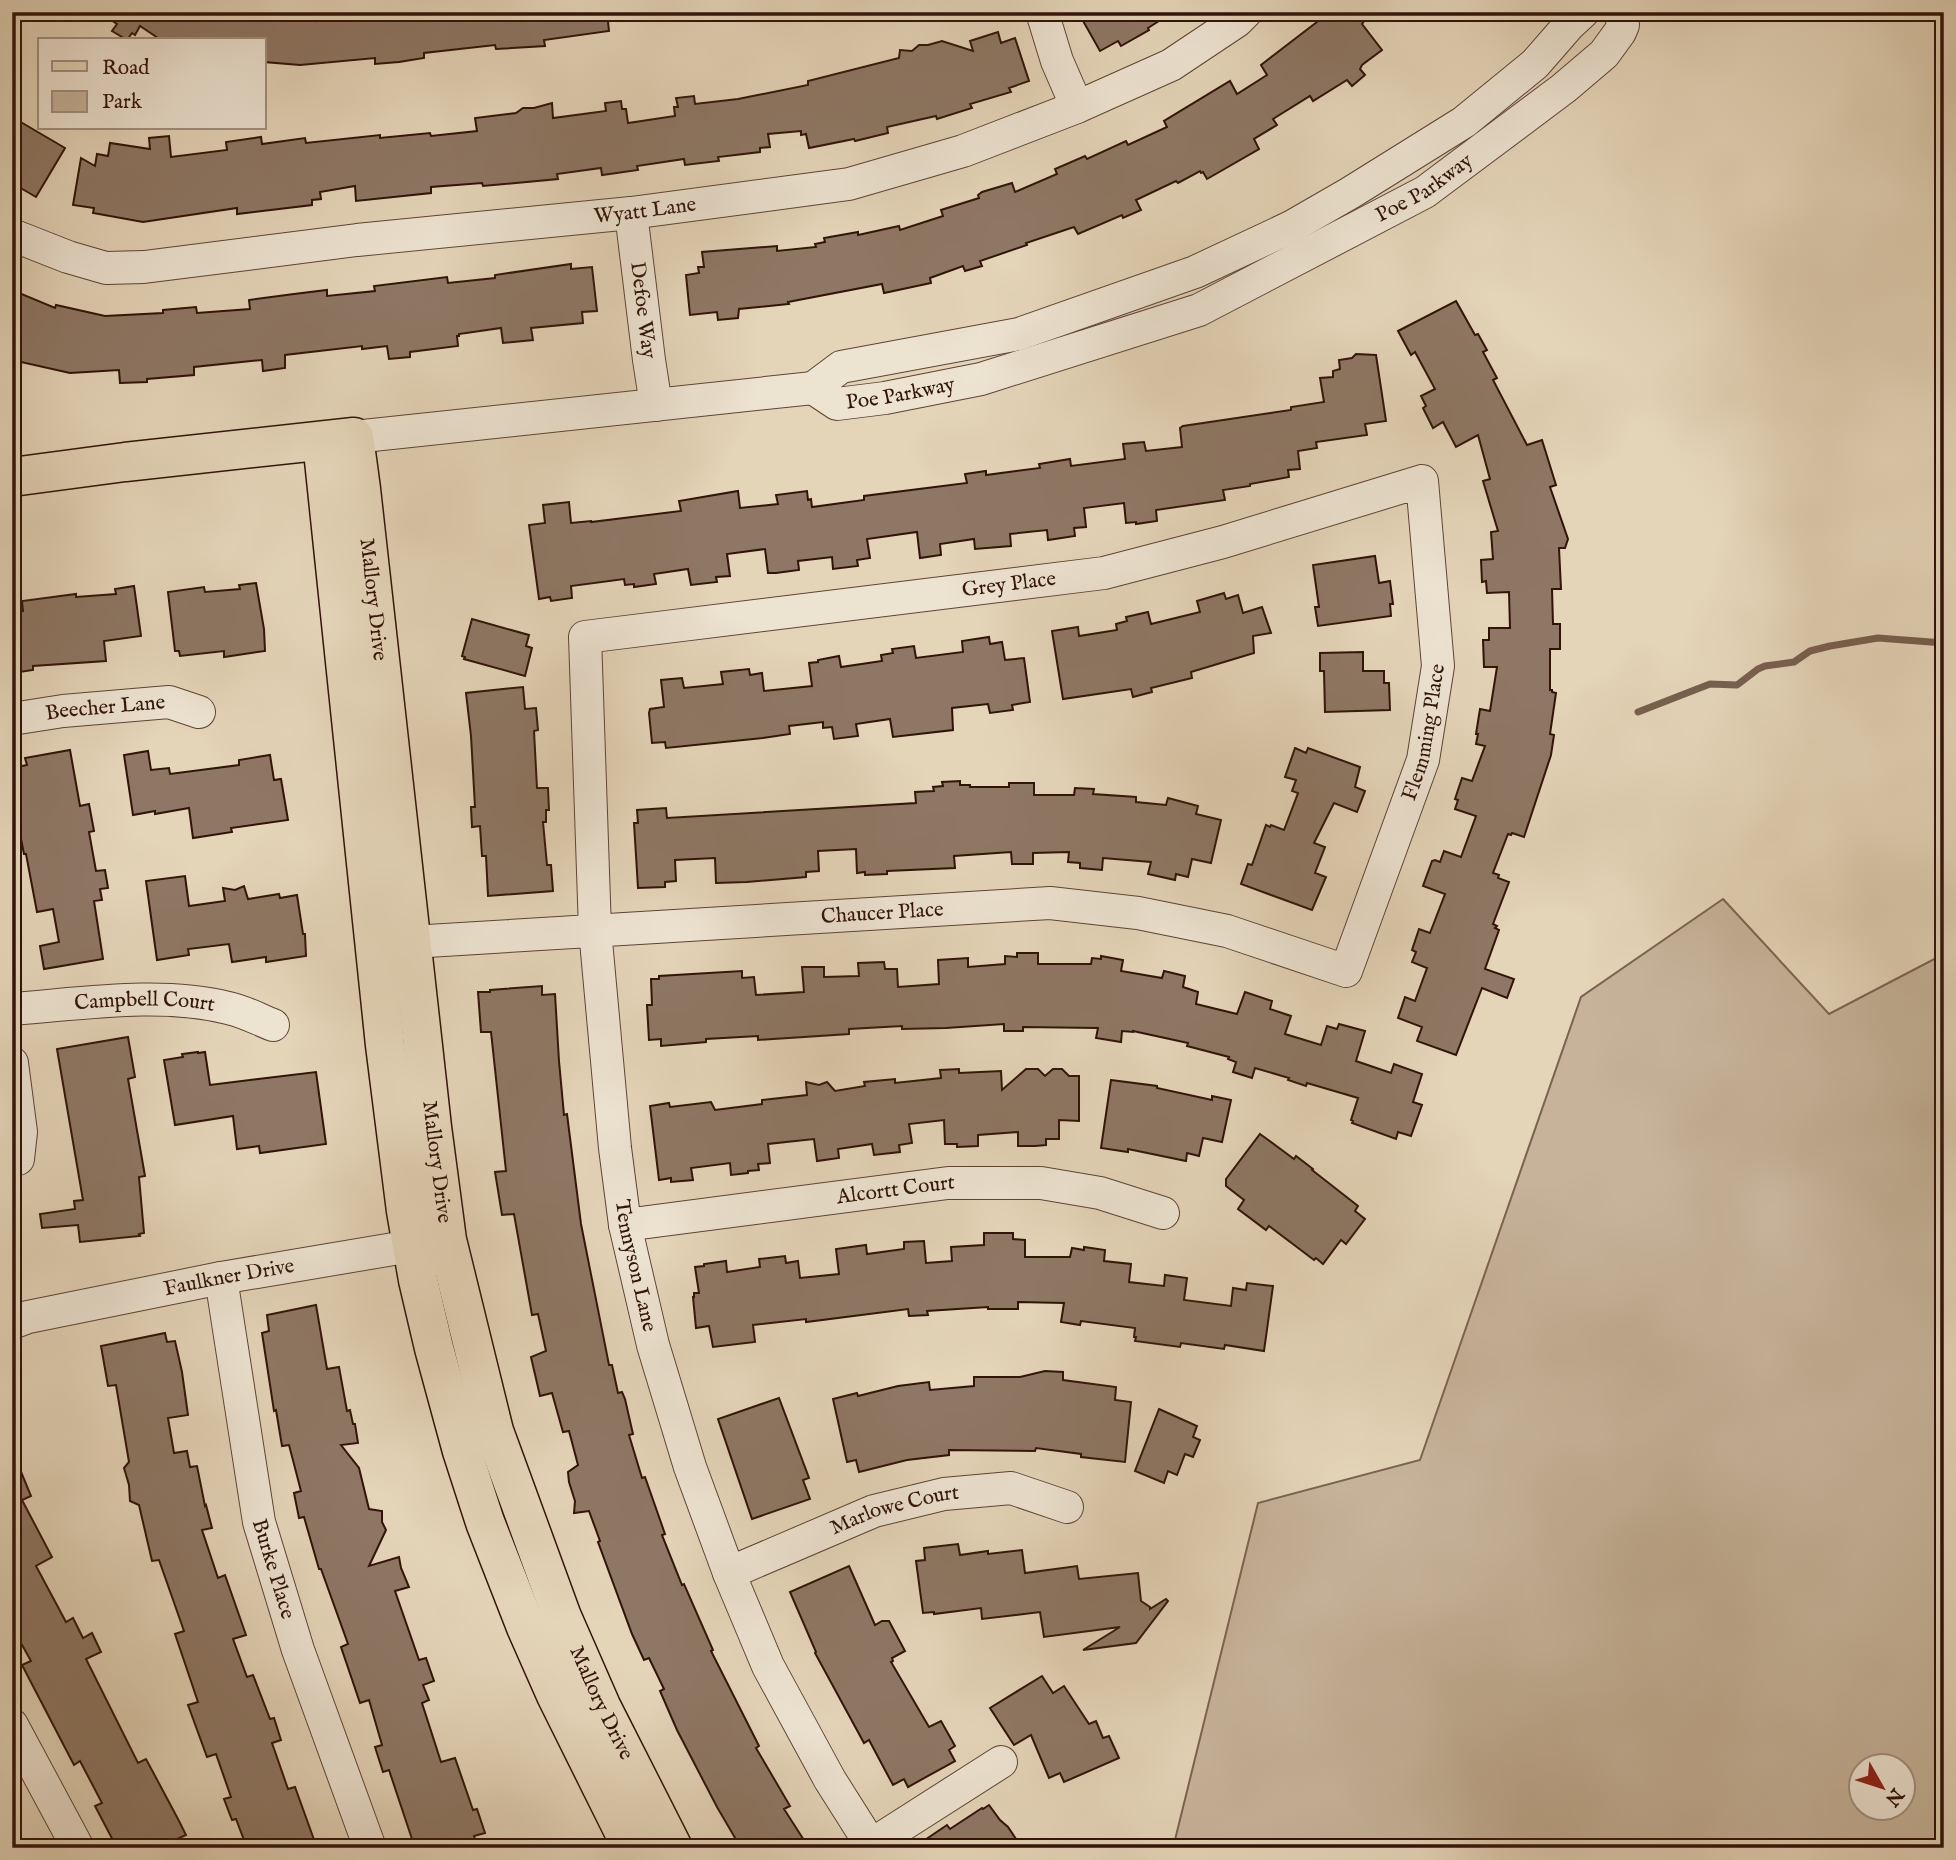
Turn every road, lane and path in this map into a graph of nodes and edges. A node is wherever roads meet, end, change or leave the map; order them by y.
1 (1042, 12) edge
2 (1246, 12) edge
3 (1620, 12) edge
4 (1576, 19) edge
5 (1077, 107) junction
6 (631, 213) junction
7 (12, 235) edge
8 (813, 388) junction
9 (656, 405) junction
10 (338, 439) junction
11 (12, 477) edge
12 (1422, 481) joint
13 (584, 637) joint
14 (199, 712) dead end
15 (12, 719) edge
16 (595, 930) junction
17 (411, 942) junction
18 (1346, 971) joint
19 (12, 1009) edge
20 (273, 1025) dead end
21 (12, 1063) edge
22 (18, 1159) dead end
23 (1163, 1213) dead end
24 (625, 1225) junction
25 (430, 1243) junction
26 (220, 1278) junction
27 (12, 1323) edge
28 (1067, 1507) dead end
29 (729, 1573) junction
30 (12, 1725) edge
31 (1001, 1762) dead end
32 (872, 1847) edge
33 (78, 1848) edge
34 (370, 1848) edge
35 (632, 1848) edge
36 (673, 1848) edge

1 - 5 street
2 - 5 street, Wyatt Lane
3 - 8 street, Poe Parkway
4 - 8 street, Poe Parkway
5 - 6 street, Wyatt Lane
6 - 7 street, Wyatt Lane
6 - 9 street, Defoe Way
8 - 9 street
9 - 10 street
10 - 11 main road
10 - 17 main road, Mallory Drive
10 - 25 main road
12 - 13 street, Grey Place
12 - 18 street, Flemming Place
13 - 16 street, Tennyson Lane
14 - 15 street, Beecher Lane
16 - 17 street, Chaucer Place
16 - 18 street, Chaucer Place
16 - 24 street, Tennyson Lane
17 - 25 main road, Mallory Drive
19 - 20 street, Campbell Court
21 - 22 street
23 - 24 street, Alcortt Court
24 - 29 street, Tennyson Lane
25 - 26 street, Faulkner Drive
25 - 35 main road
25 - 36 main road, Mallory Drive
26 - 27 street, Faulkner Drive
26 - 34 street, Burke Place
28 - 29 street, Marlowe Court
29 - 32 street, Tennyson Lane
30 - 33 street
31 - 32 street

